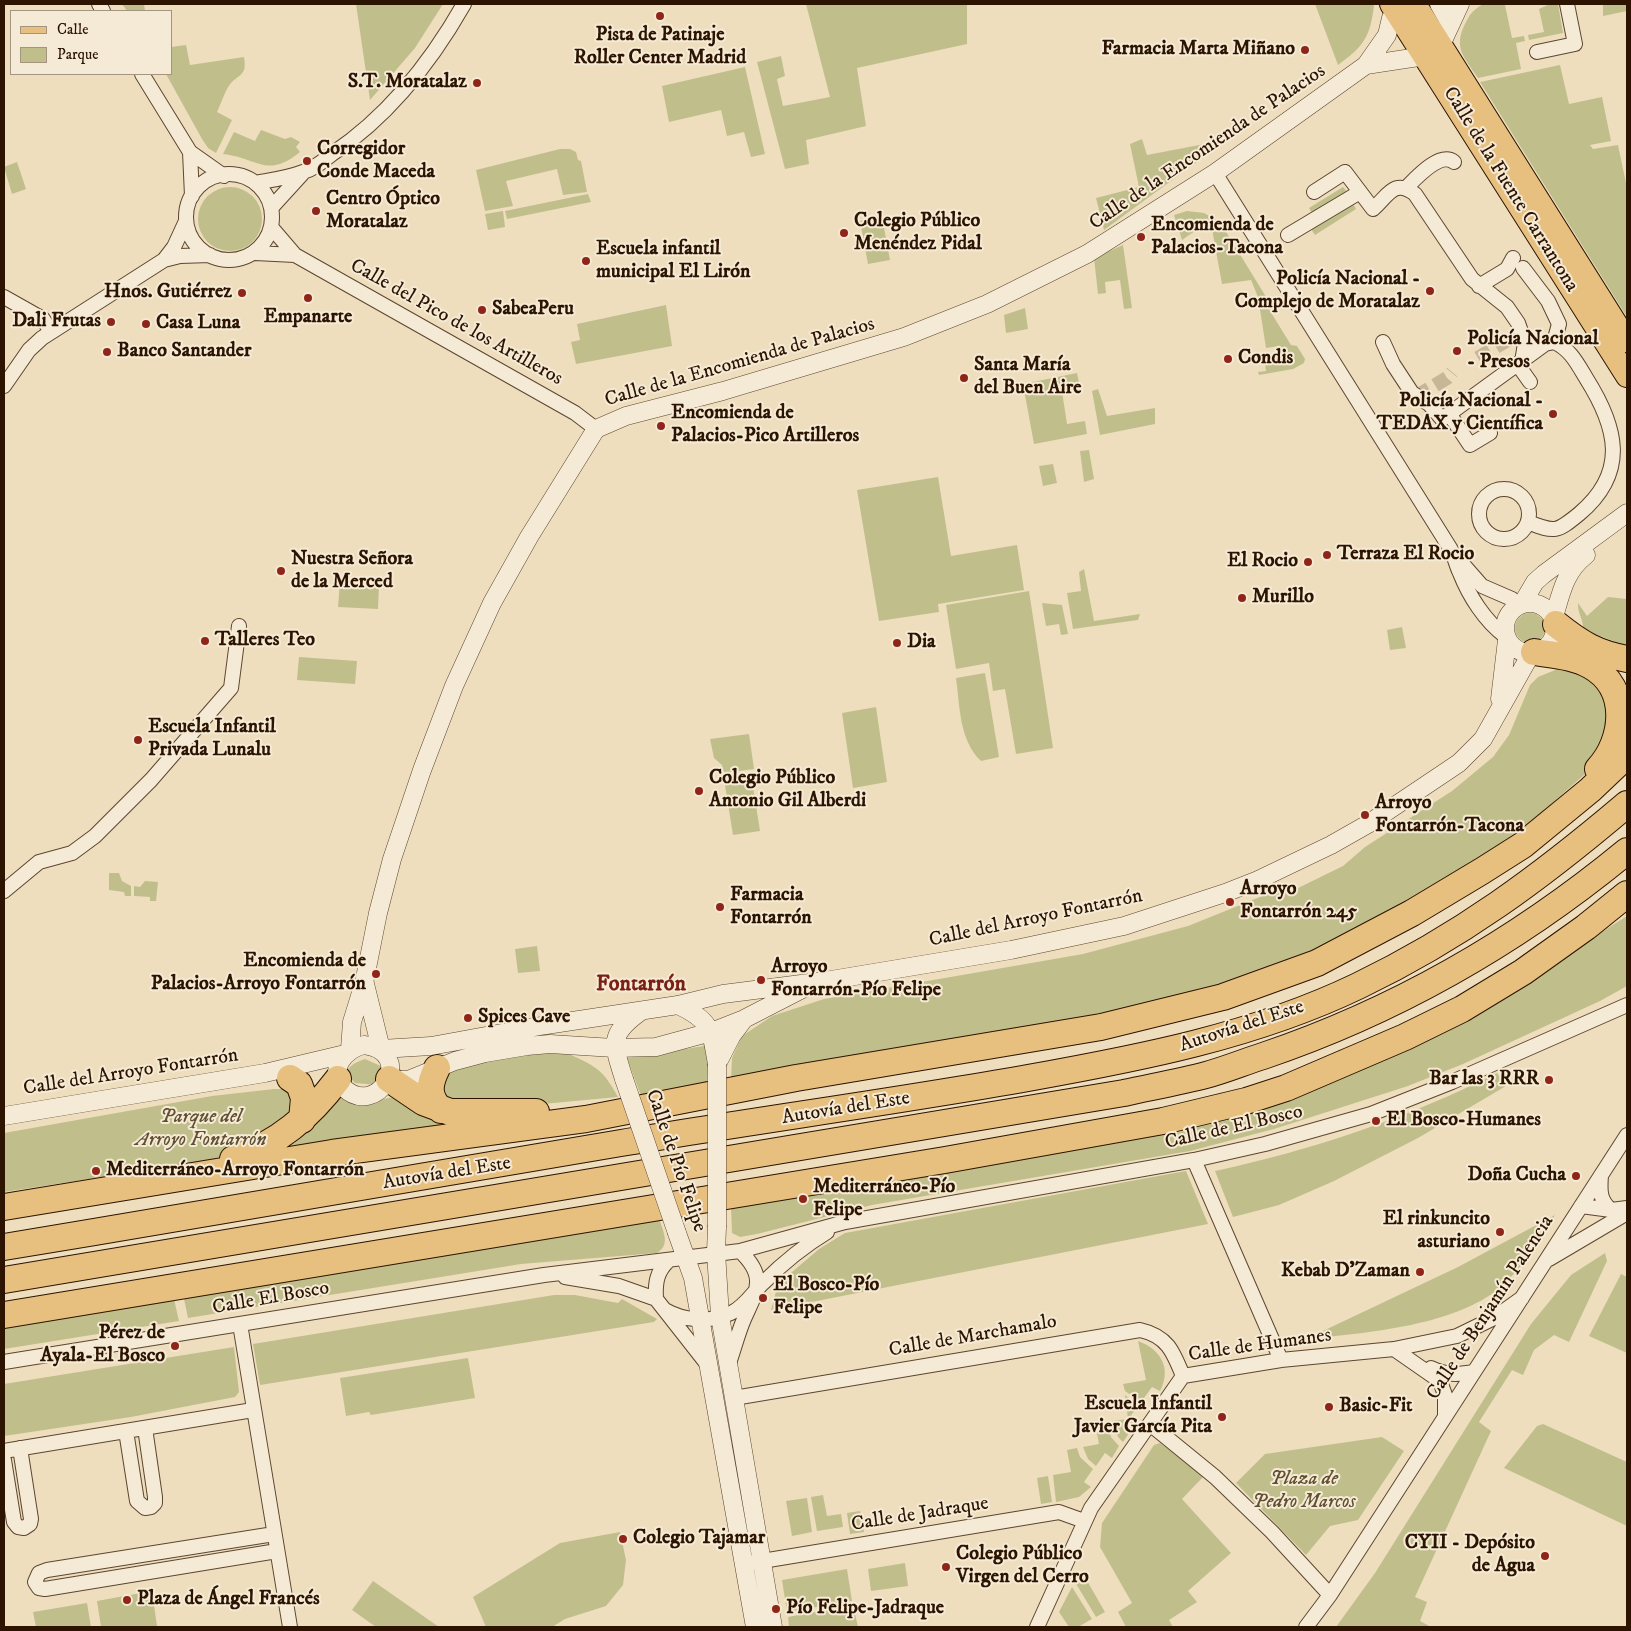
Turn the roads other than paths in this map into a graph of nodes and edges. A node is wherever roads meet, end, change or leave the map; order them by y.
1 (464, 4) edge
2 (1439, 4) edge
3 (1460, 4) edge
4 (1567, 4) edge
5 (1402, 6) edge
6 (1387, 35) junction
7 (1430, 47) junction
8 (1536, 52) dead end
9 (1366, 65) junction
10 (143, 75) edge
11 (190, 152) junction
12 (1454, 162) dead end
13 (305, 172) junction
14 (1215, 173) junction
15 (224, 176) junction
16 (255, 183) junction
17 (1407, 187) junction
18 (1314, 192) dead end
19 (1360, 192) junction
20 (192, 196) junction
21 (271, 208) junction
22 (186, 221) junction
23 (271, 227) junction
24 (1288, 236) dead end
25 (255, 253) junction
26 (210, 255) junction
27 (295, 255) junction
28 (164, 260) junction
29 (1479, 286) junction
30 (4, 297) edge
31 (51, 332) junction
32 (1627, 341) edge
33 (1383, 342) dead end
34 (1554, 342) junction
35 (1520, 363) junction
36 (1627, 376) edge
37 (1530, 382) dead end
38 (4, 386) edge
39 (1450, 415) junction
40 (596, 429) junction
41 (1490, 433) dead end
42 (1627, 513) edge
43 (1528, 522) dead end
44 (1627, 525) edge
45 (1456, 558) junction
46 (1520, 605) junction
47 (1555, 621) junction
48 (239, 626) dead end
49 (1506, 638) junction
50 (1533, 652) junction
51 (1627, 659) edge
52 (1500, 706) junction
53 (1627, 755) edge
54 (1627, 804) edge
55 (1523, 845) junction
56 (1627, 851) edge
57 (4, 892) edge
58 (1627, 894) edge
59 (1627, 909) edge
60 (1523, 972) junction
61 (364, 983) junction
62 (815, 983) junction
63 (1627, 1000) edge
64 (678, 1005) junction
65 (1627, 1005) edge
66 (1613, 1009) junction
67 (641, 1011) junction
68 (744, 1019) junction
69 (711, 1032) junction
70 (582, 1045) junction
71 (614, 1048) junction
72 (381, 1049) junction
73 (348, 1052) junction
74 (717, 1064) junction
75 (437, 1068) junction
76 (265, 1073) junction
77 (290, 1078) junction
78 (338, 1079) junction
79 (389, 1079) junction
80 (624, 1079) junction
81 (688, 1098) junction
82 (441, 1110) junction
83 (4, 1116) edge
84 (302, 1120) junction
85 (1627, 1135) edge
86 (1194, 1160) junction
87 (516, 1162) junction
88 (262, 1165) junction
89 (1601, 1174) junction
90 (180, 1178) junction
91 (1581, 1206) junction
92 (4, 1207) edge
93 (1627, 1208) edge
94 (1610, 1210) junction
95 (1627, 1213) edge
96 (845, 1222) junction
97 (4, 1247) edge
98 (740, 1251) junction
99 (716, 1252) junction
100 (678, 1258) junction
101 (1546, 1260) junction
102 (544, 1274) junction
103 (4, 1280) edge
104 (759, 1287) junction
105 (1522, 1298) junction
106 (660, 1304) junction
107 (4, 1315) edge
108 (720, 1316) junction
109 (700, 1319) junction
110 (240, 1324) junction
111 (1394, 1350) junction
112 (1281, 1360) junction
113 (4, 1362) edge
114 (729, 1363) junction
115 (709, 1365) junction
116 (1474, 1372) junction
117 (1183, 1376) junction
118 (740, 1397) junction
119 (253, 1410) junction
120 (1445, 1416) junction
121 (1150, 1424) junction
122 (145, 1428) junction
123 (126, 1431) junction
124 (20, 1448) junction
125 (4, 1451) edge
126 (4, 1460) edge
127 (1084, 1521) junction
128 (274, 1534) junction
129 (277, 1551) junction
130 (762, 1561) junction
131 (744, 1564) junction
132 (1330, 1595) junction
133 (290, 1627) edge
134 (755, 1627) edge
135 (773, 1627) edge
136 (1037, 1627) edge
137 (1306, 1627) edge

1 - 13 street
2 - 7 street, Calle de la Fuente Carrantona
3 - 7 street
4 - 8 street
5 - 6 street, Calle de la Encomienda de Palacios
5 - 7 main road, Calle de la Fuente Carrantona
6 - 7 street, Calle de la Fuente Carrantona
6 - 9 street, Calle de la Encomienda de Palacios
7 - 9 street, Calle de la Encomienda de Palacios
7 - 32 main road, Calle de la Fuente Carrantona
7 - 36 main road, Calle de la Fuente Carrantona
9 - 14 street, Calle de la Encomienda de Palacios
10 - 11 street
11 - 15 street
11 - 20 street
12 - 17 street
13 - 16 street
13 - 21 street
14 - 40 street, Calle de la Encomienda de Palacios
14 - 45 street
15 - 16 street
15 - 20 street
16 - 21 street
17 - 19 street
17 - 29 street
18 - 19 street
19 - 24 street
20 - 22 street
21 - 23 street
22 - 26 street
22 - 28 street
23 - 25 street
23 - 27 street, Calle del Pico de los Artilleros
25 - 26 street
25 - 27 street, Calle del Pico de los Artilleros
26 - 28 street
27 - 40 street, Calle del Pico de los Artilleros
28 - 31 street
29 - 34 street
29 - 35 street
30 - 31 street
31 - 38 street
33 - 39 street
34 - 35 street
34 - 43 street
35 - 37 street
35 - 39 street
39 - 41 street
40 - 61 street, Calle de la Encomienda de Palacios
42 - 46 street
44 - 47 street
45 - 46 street
45 - 49 street
46 - 47 street
46 - 49 street
47 - 50 street
47 - 51 highway
48 - 57 street
49 - 50 street
49 - 52 street, Calle del Arroyo Fontarrón
50 - 52 street, Calle del Arroyo Fontarrón
50 - 55 highway
52 - 62 street, Calle del Arroyo Fontarrón
53 - 55 highway
54 - 87 highway, Autovía del Este
55 - 81 highway
56 - 103 highway, Autovía del Este
58 - 60 highway
59 - 60 highway
60 - 107 highway
61 - 72 street, Calle de la Encomienda de Palacios
61 - 73 street, Calle de la Encomienda de Palacios
62 - 64 street, Calle del Arroyo Fontarrón
62 - 68 street, Calle del Arroyo Fontarrón
63 - 66 street, Calle de El Bosco
64 - 67 street, Calle del Arroyo Fontarrón
64 - 69 street
65 - 66 street, Calle de El Bosco
66 - 86 street, Calle de El Bosco
67 - 71 street
67 - 72 street, Calle del Arroyo Fontarrón
68 - 69 street, Calle del Arroyo Fontarrón
68 - 74 street, Calle del Arroyo Fontarrón
69 - 71 street, Calle del Arroyo Fontarrón
69 - 74 street, Calle de Pío Felipe
70 - 71 street, Calle del Arroyo Fontarrón
70 - 75 street, Calle del Arroyo Fontarrón
70 - 80 street
71 - 80 street
72 - 73 street
72 - 79 street
73 - 76 street, Calle del Arroyo Fontarrón
73 - 78 street
74 - 99 street, Calle de Pío Felipe, bridge
75 - 79 street, Calle del Arroyo Fontarrón
75 - 82 highway
76 - 77 street, Calle del Arroyo Fontarrón
76 - 83 street, Calle del Arroyo Fontarrón
77 - 78 street, Calle del Arroyo Fontarrón
77 - 84 highway
78 - 79 street
78 - 84 highway
79 - 82 highway
80 - 100 street, Calle de Pío Felipe, bridge
81 - 82 highway
81 - 88 highway
84 - 90 highway
85 - 89 street, Calle de Benjamín Palencia
86 - 96 street, Calle de El Bosco
86 - 112 street
87 - 88 highway
87 - 97 highway, Autovía del Este
88 - 90 highway
89 - 91 street, Calle de Benjamín Palencia
89 - 94 street
90 - 92 highway
91 - 94 street
91 - 101 street, Calle de Benjamín Palencia
93 - 94 street
95 - 101 street
96 - 98 street, Calle de El Bosco
96 - 104 street, Calle de El Bosco
98 - 99 street, Calle de Pío Felipe
98 - 104 street
99 - 100 street, Calle de Pío Felipe
99 - 108 street, Calle de Pío Felipe
100 - 102 street, Calle El Bosco
100 - 106 street
100 - 109 street, Calle de Pío Felipe
101 - 105 street, Calle de Benjamín Palencia
102 - 106 street, Calle El Bosco
102 - 110 street, Calle El Bosco
104 - 108 street
104 - 114 street, Calle de Pío Felipe
105 - 111 street, Calle de Humanes
105 - 116 street, Calle de Benjamín Palencia
106 - 109 street
106 - 115 street, Calle de Pío Felipe
108 - 109 street
108 - 114 street, Calle de Pío Felipe
109 - 115 street, Calle de Pío Felipe
110 - 113 street, Calle El Bosco
110 - 119 street
111 - 112 street, Calle de Humanes
111 - 116 street
111 - 120 street
112 - 117 street, Calle de Humanes
114 - 118 street, Calle de Pío Felipe
115 - 131 street, Calle de Pío Felipe
116 - 120 street, Calle de Benjamín Palencia
117 - 118 street, Calle de Marchamalo
117 - 121 street, Calle de Humanes
118 - 130 street, Calle de Pío Felipe
119 - 122 street
119 - 128 street
120 - 132 street, Calle de Benjamín Palencia
121 - 127 street, Calle de Humanes
121 - 132 street
122 - 123 street
122 - 123 street
123 - 124 street
124 - 125 street
124 - 126 street
127 - 130 street, Calle de Jadraque
127 - 136 street, Calle de Humanes
128 - 129 street
128 - 129 street
129 - 133 street
130 - 131 street
130 - 135 street, Calle de Pío Felipe
131 - 134 street, Calle de Pío Felipe
132 - 137 street, Calle de Benjamín Palencia

